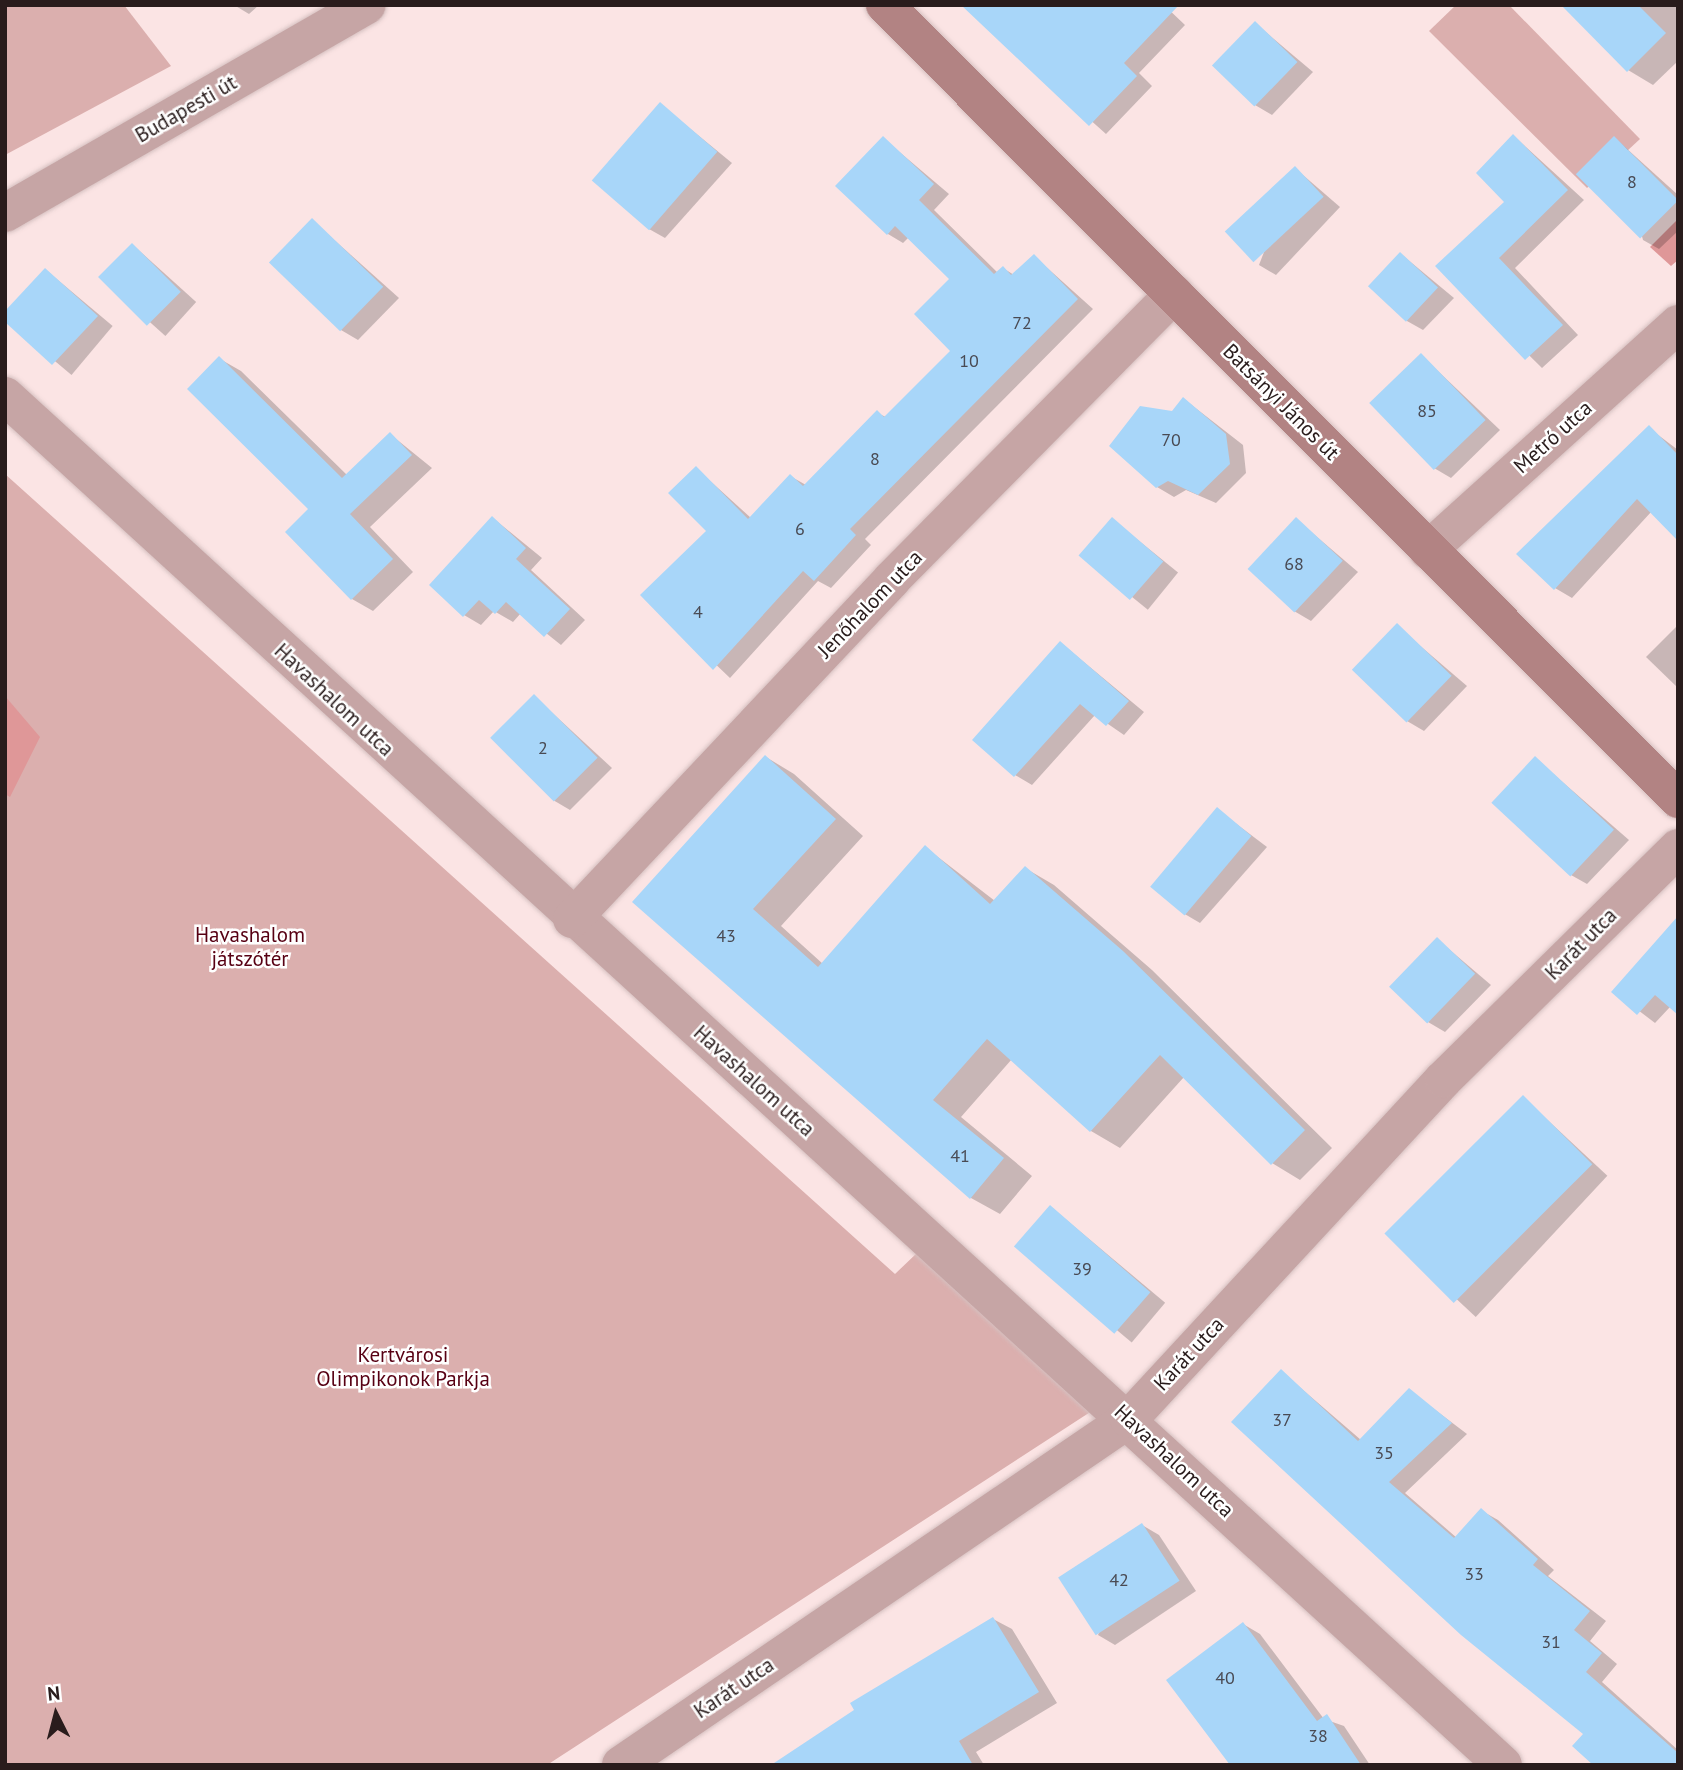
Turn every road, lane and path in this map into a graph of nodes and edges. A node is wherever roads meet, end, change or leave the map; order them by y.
1 (366, 5) edge
2 (884, 5) edge
3 (5, 213) edge
4 (1174, 295) junction
5 (1678, 324) edge
6 (5, 396) edge
7 (1428, 550) junction
8 (1678, 799) edge
9 (1678, 848) edge
10 (572, 919) junction
11 (1129, 1419) junction
12 (621, 1765) edge
13 (1503, 1765) edge

1 - 3 street, Budapesti út
2 - 4 street, Batsányi János út
4 - 7 street, Batsányi János út
4 - 10 street, Jenőhalom utca
5 - 7 street, Metró utca
6 - 10 street, Havashalom utca
7 - 8 street, Batsányi János út
9 - 11 street, Karát utca
10 - 11 street, Havashalom utca
11 - 12 street, Karát utca
11 - 13 street, Havashalom utca

